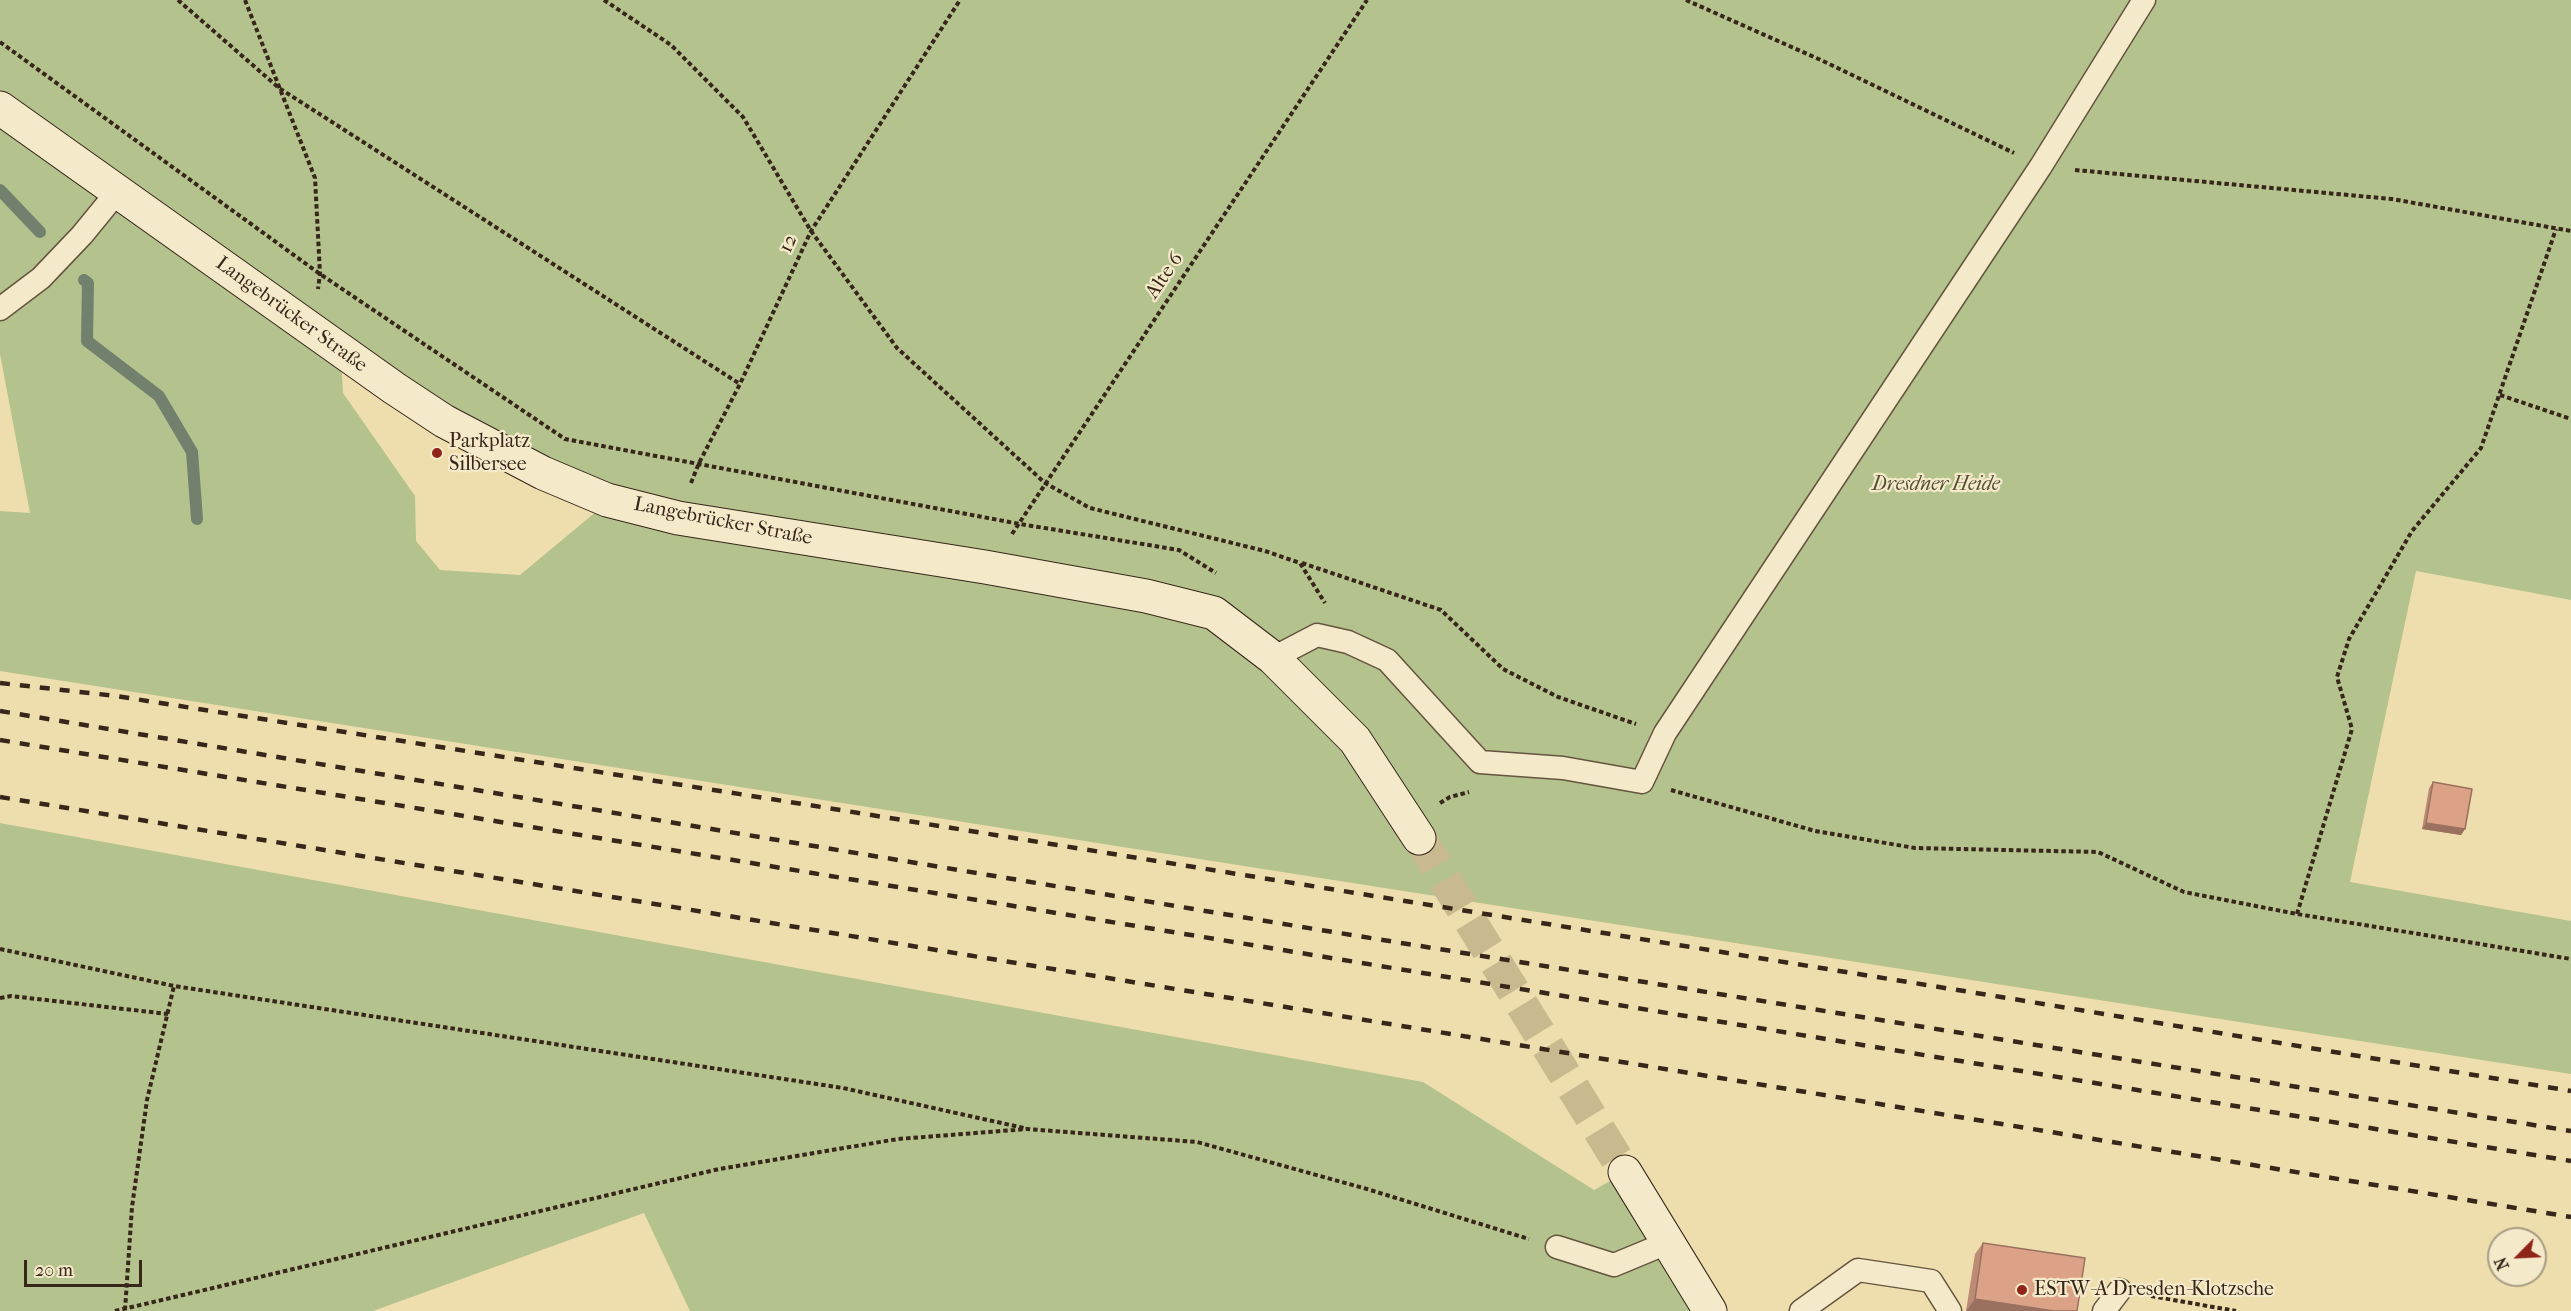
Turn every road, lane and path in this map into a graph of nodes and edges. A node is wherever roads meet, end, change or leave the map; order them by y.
1 (178, 0) edge
2 (245, 0) edge
3 (604, 0) edge
4 (960, 0) edge
5 (1367, 0) edge
6 (1686, 0) edge
7 (2144, 0) edge
8 (0, 42) edge
9 (279, 88) junction
10 (0, 108) edge
11 (2041, 166) junction
12 (118, 191) junction
13 (2556, 229) junction
14 (811, 231) junction
15 (2571, 231) edge
16 (320, 274) junction
17 (0, 309) edge
18 (312, 329) junction
19 (740, 384) junction
20 (2500, 395) junction
21 (2571, 419) edge
22 (699, 463) junction
23 (1045, 483) junction
24 (678, 518) junction
25 (1020, 524) junction
26 (1300, 563) junction
27 (985, 567) junction
28 (1224, 578) dead end
29 (1348, 642) junction
30 (1273, 658) junction
31 (1665, 734) junction
32 (1642, 782) junction
33 (1419, 838) tunnel mouth
34 (2297, 914) junction
35 (0, 949) edge
36 (2571, 959) edge
37 (174, 986) junction
38 (0, 998) edge
39 (168, 1014) junction
40 (1027, 1129) junction
41 (1625, 1172) tunnel mouth
42 (1667, 1243) junction
43 (1557, 1247) joint
44 (2120, 1290) joint
45 (125, 1310) edge
46 (115, 1311) edge
47 (1710, 1311) edge
48 (1801, 1311) edge
49 (1950, 1311) edge
50 (2104, 1311) edge
51 (2236, 1311) edge

1 - 9 path
2 - 9 path
3 - 14 path
4 - 14 path, 12
5 - 23 path, Alte 6
6 - 11 path
7 - 11 lane
8 - 16 path
9 - 16 path
9 - 19 path
10 - 12 main road, Langebrücker Straße
11 - 13 path
11 - 31 lane
12 - 17 lane
12 - 18 main road, Langebrücker Straße
13 - 15 path
13 - 20 path
14 - 19 path, 12
14 - 23 path
16 - 18 path
16 - 22 path
18 - 24 main road, Langebrücker Straße
19 - 22 path, 12
20 - 21 path
20 - 34 path
22 - 24 path, 12
22 - 25 path
23 - 25 path, Alte 6
23 - 26 path
24 - 27 main road, Langebrücker Straße
25 - 27 path, Alte 6
25 - 28 path
26 - 29 path
26 - 31 path
27 - 30 main road, Langebrücker Straße
29 - 30 lane
29 - 32 lane
30 - 33 main road, Langebrücker Straße
31 - 32 lane
32 - 34 path
34 - 36 path
35 - 37 path
37 - 39 path
37 - 40 path
38 - 39 path
39 - 45 path
40 - 43 path
40 - 45 path
41 - 42 main road
42 - 43 lane
42 - 47 main road
44 - 50 lane
44 - 51 path
45 - 46 path
48 - 49 lane

